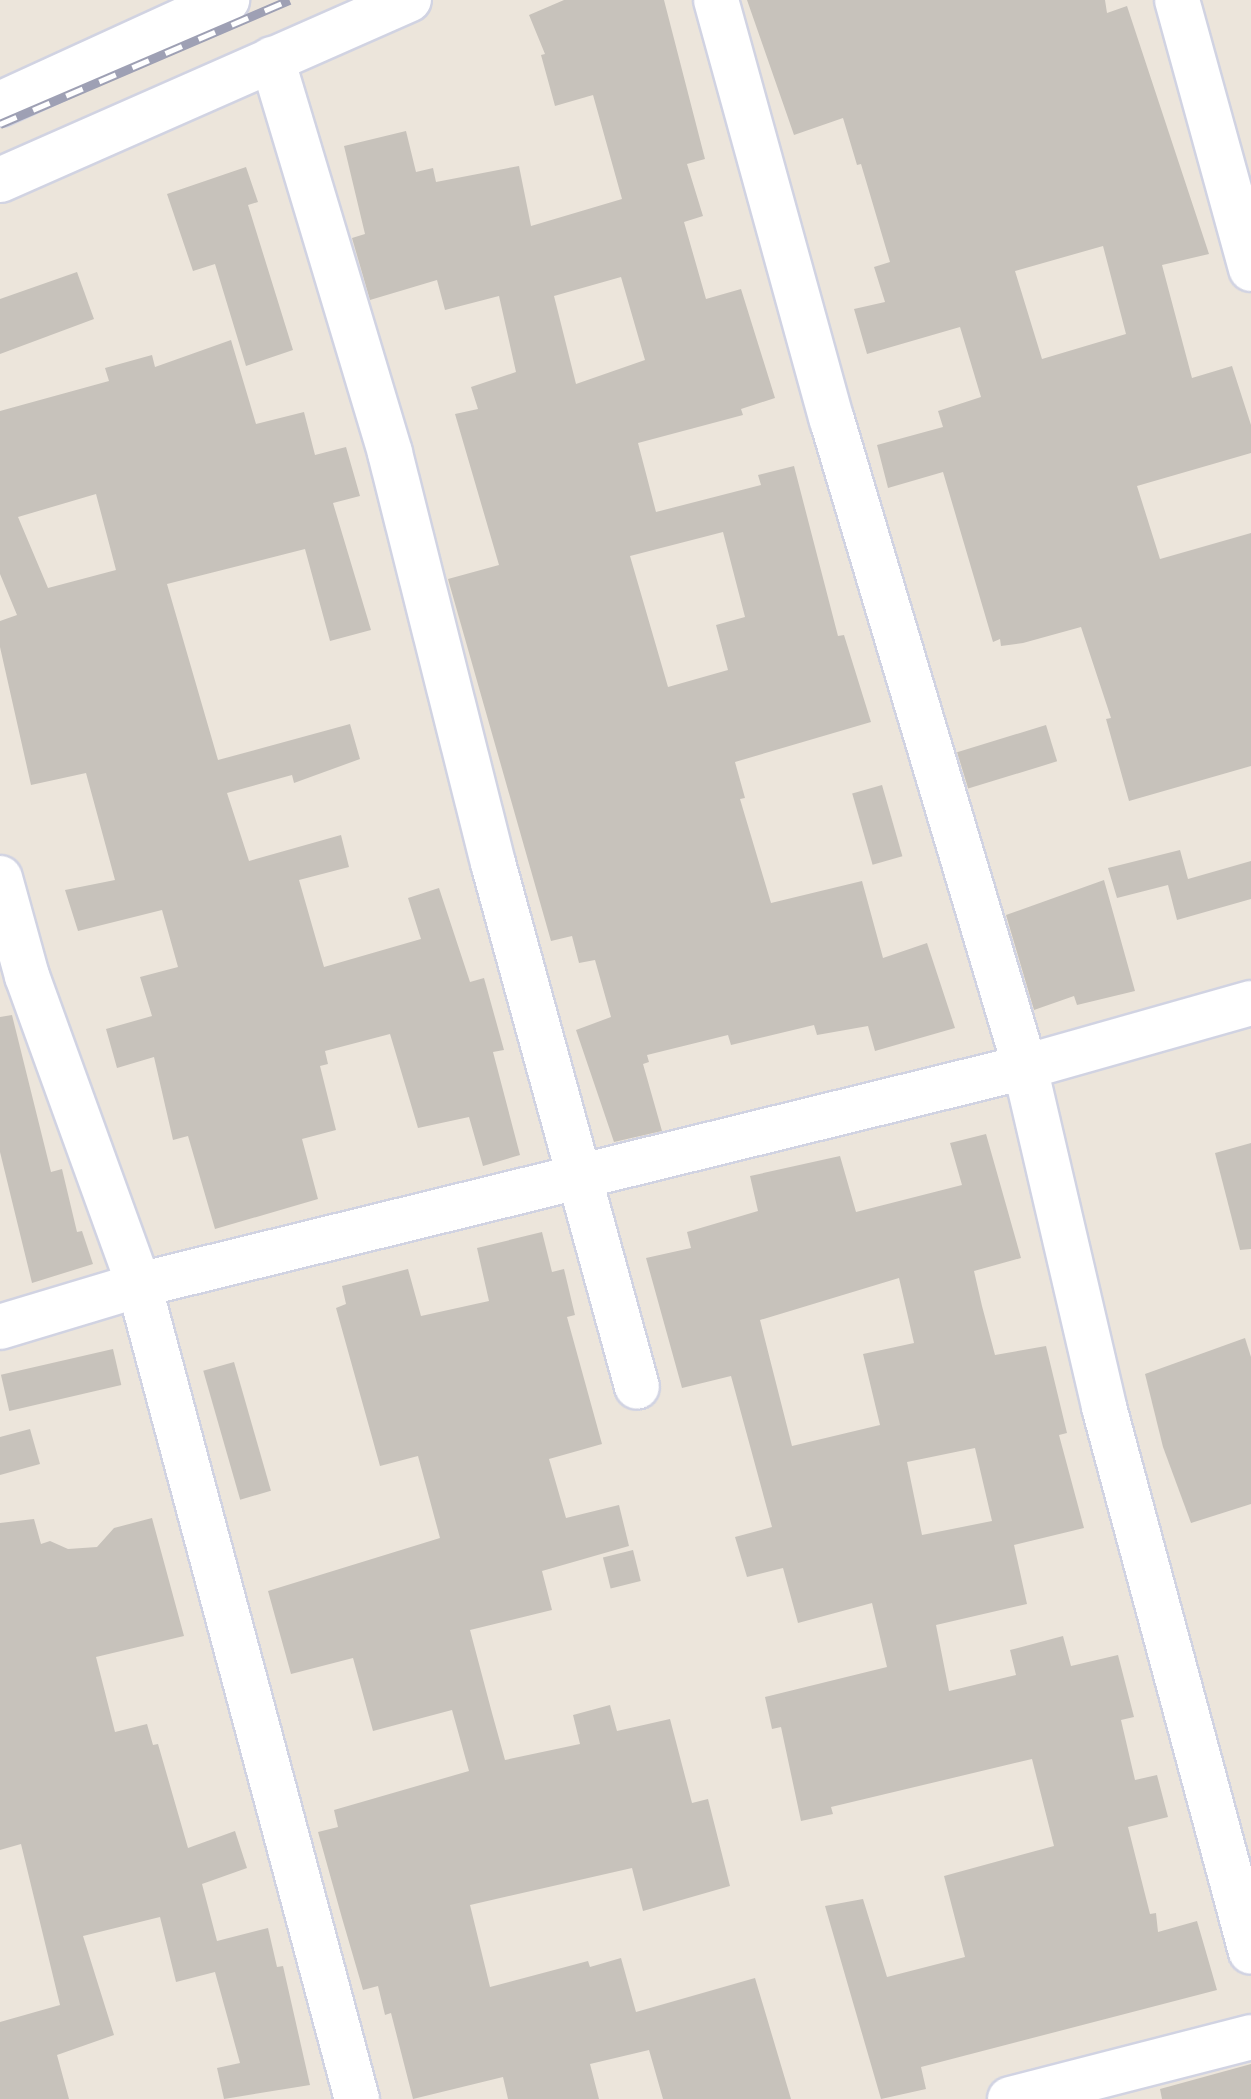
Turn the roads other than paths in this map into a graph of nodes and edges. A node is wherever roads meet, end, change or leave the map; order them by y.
1 (227, 0) edge
2 (409, 0) edge
3 (716, 0) edge
4 (1177, 0) edge
5 (272, 59) junction
6 (0, 104) edge
7 (0, 180) edge
8 (1251, 269) edge
9 (0, 878) edge
10 (1251, 1003) edge
11 (1025, 1067) junction
12 (582, 1176) junction
13 (139, 1285) junction
14 (0, 1327) edge
15 (637, 1387) dead end
16 (1251, 1952) edge
17 (1251, 2037) edge
18 (357, 2099) edge
19 (1010, 2099) edge

1 - 6 street
2 - 5 street
3 - 11 street
4 - 8 street
5 - 7 street
5 - 12 street
9 - 13 street
10 - 11 street
11 - 12 street
11 - 16 street
12 - 13 street
12 - 15 street
13 - 14 street
13 - 18 street
17 - 19 street

